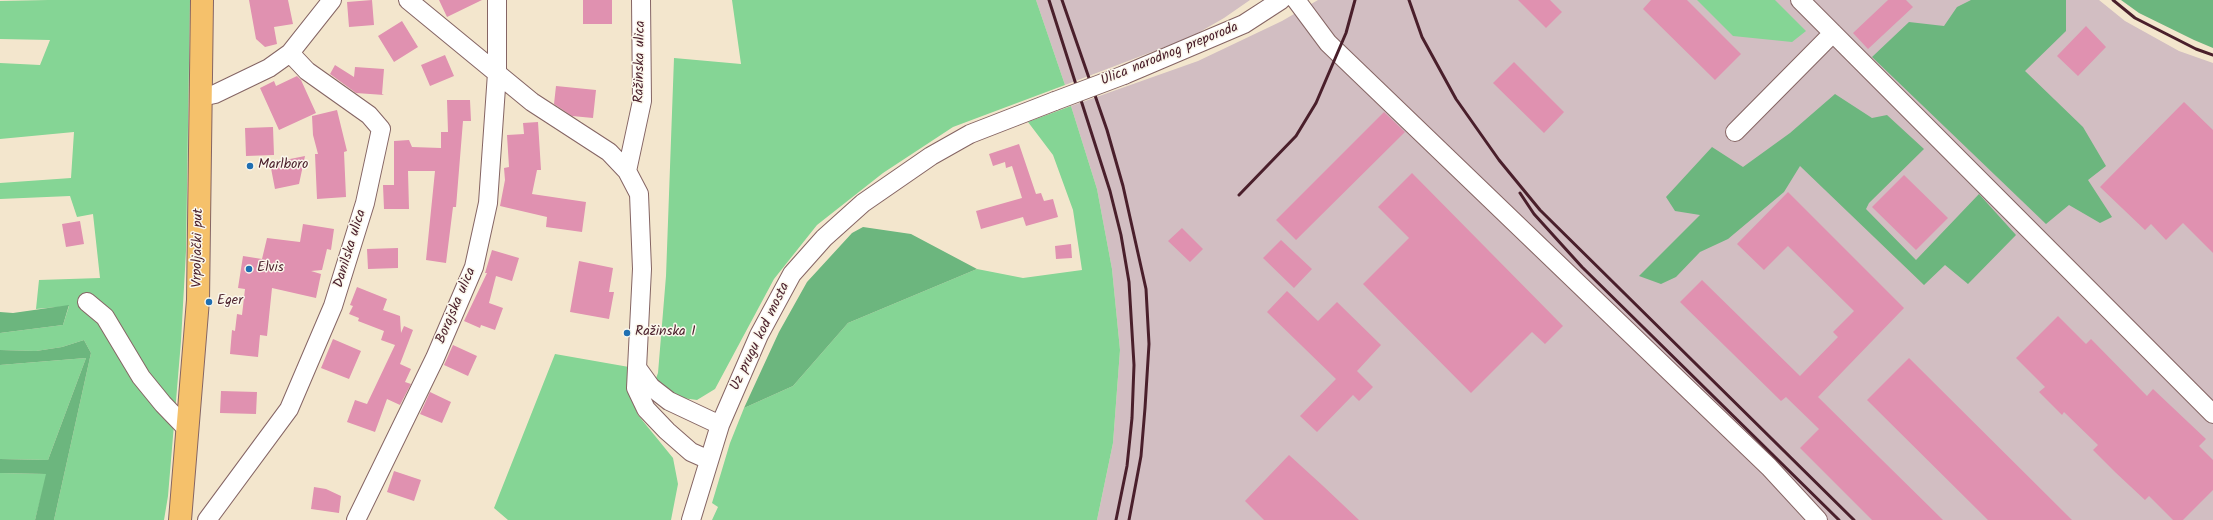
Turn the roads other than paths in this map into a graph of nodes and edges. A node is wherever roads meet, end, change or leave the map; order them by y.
1 (202, 0) edge
2 (332, 0) edge
3 (408, 0) edge
4 (497, 0) edge
5 (641, 0) edge
6 (1284, 0) edge
7 (1800, 0) edge
8 (1833, 33) junction
9 (290, 53) junction
10 (497, 73) junction
11 (201, 97) junction
12 (1055, 101) joint
13 (1735, 132) dead end
14 (627, 171) junction
15 (87, 302) dead end
16 (638, 369) junction
17 (2213, 414) edge
18 (720, 425) junction
19 (188, 430) junction
20 (709, 460) junction
21 (180, 520) edge
22 (207, 520) edge
23 (356, 520) edge
24 (691, 520) edge
25 (1818, 520) edge

1 - 11 main road, Vrpoljački put
2 - 9 street
3 - 10 street
4 - 10 street, Borajska ulica
5 - 14 street, Ražinska ulica
6 - 12 street, Ulica narodnog preporoda, bridge
6 - 25 street
7 - 8 street
8 - 13 street
8 - 17 street
9 - 11 street
9 - 22 street, Danilska ulica
10 - 14 street
10 - 23 street, Borajska ulica
11 - 19 main road, Vrpoljački put
12 - 18 street, Uz prugu kod mosta
14 - 16 street
15 - 19 street
16 - 18 street
16 - 20 street
18 - 20 street, Uz prugu kod mosta
19 - 21 main road, Vrpoljački put
20 - 24 street, Uz prugu kod mosta

